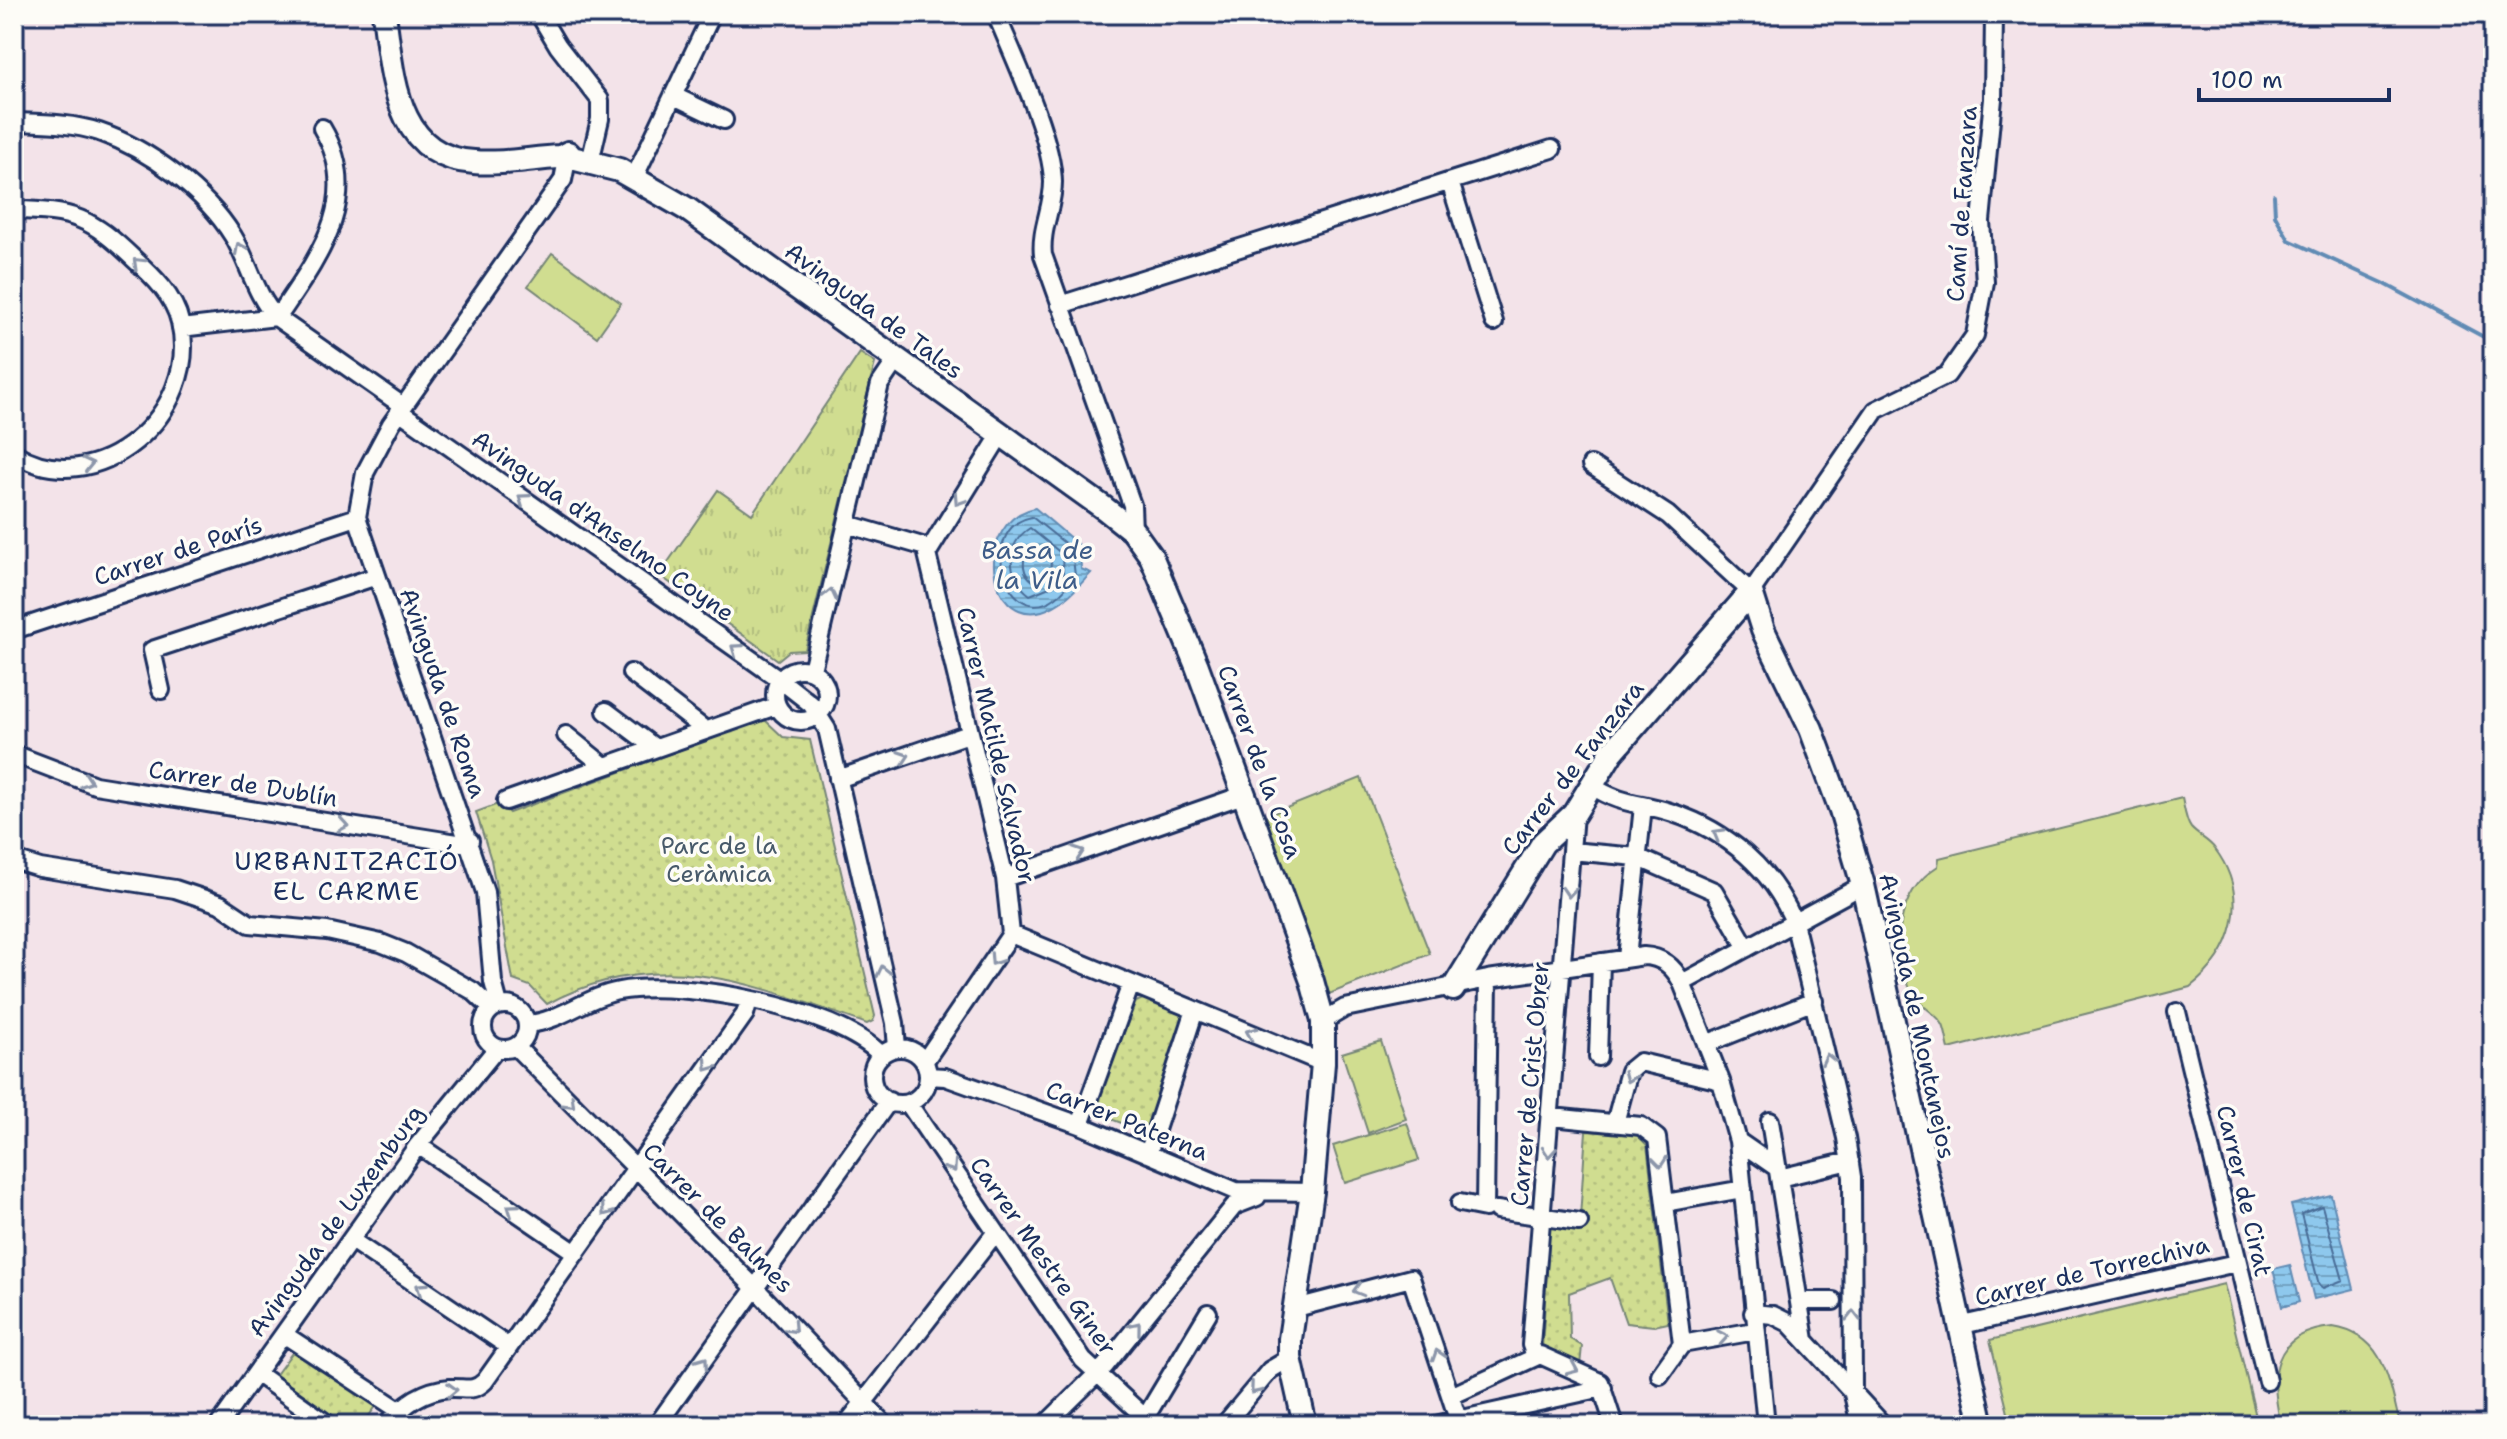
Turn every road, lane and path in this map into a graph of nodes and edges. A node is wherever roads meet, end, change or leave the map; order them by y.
1 (384, 14) edge
2 (539, 14) edge
3 (996, 14) edge
4 (1994, 14) edge
5 (710, 18) dead end
6 (674, 96) junction
7 (724, 120) dead end
8 (14, 122) edge
9 (322, 128) dead end
10 (1552, 149) dead end
11 (572, 161) junction
12 (634, 178) junction
13 (1450, 182) junction
14 (14, 210) edge
15 (1060, 305) junction
16 (276, 317) junction
17 (1494, 322) dead end
18 (181, 328) junction
19 (897, 359) junction
20 (401, 409) junction
21 (1001, 434) junction
22 (14, 453) edge
23 (1591, 465) dead end
24 (357, 517) junction
25 (847, 524) junction
26 (1133, 531) junction
27 (929, 548) junction
28 (377, 576) junction
29 (1751, 592) junction
30 (1731, 615) junction
31 (14, 630) edge
32 (1763, 630) junction
33 (1715, 634) junction
34 (812, 670) junction
35 (631, 673) dead end
36 (779, 679) junction
37 (161, 690) dead end
38 (776, 706) junction
39 (606, 711) dead end
40 (820, 715) junction
41 (704, 729) junction
42 (969, 734) junction
43 (566, 735) dead end
44 (654, 747) junction
45 (14, 754) edge
46 (603, 765) junction
47 (838, 779) junction
48 (1592, 786) junction
49 (1243, 795) junction
50 (506, 801) dead end
51 (1643, 806) junction
52 (1574, 814) junction
53 (470, 841) junction
54 (1571, 851) junction
55 (1637, 857) junction
56 (14, 860) edge
57 (1005, 878) junction
58 (1863, 885) junction
59 (1794, 922) junction
60 (1011, 934) junction
61 (1747, 948) junction
62 (1627, 958) junction
63 (1601, 962) junction
64 (1564, 967) junction
65 (1488, 979) junction
66 (1682, 983) junction
67 (1131, 984) junction
68 (1453, 989) junction
69 (749, 1000) junction
70 (1814, 1001) junction
71 (495, 1006) junction
72 (1195, 1010) junction
73 (2177, 1012) dead end
74 (1323, 1021) junction
75 (528, 1024) junction
76 (1706, 1044) junction
77 (516, 1047) junction
78 (497, 1048) junction
79 (889, 1051) junction
80 (1598, 1057) dead end
81 (1323, 1063) junction
82 (926, 1069) junction
83 (1721, 1081) junction
84 (889, 1101) junction
85 (908, 1103) junction
86 (1552, 1117) junction
87 (1770, 1121) dead end
88 (1615, 1123) junction
89 (1080, 1125) junction
90 (1738, 1141) junction
91 (418, 1145) junction
92 (1148, 1154) junction
93 (1850, 1161) junction
94 (636, 1169) junction
95 (1778, 1173) junction
96 (1227, 1188) junction
97 (1743, 1189) junction
98 (1312, 1192) junction
99 (1271, 1193) junction
100 (1460, 1203) dead end
101 (1665, 1203) junction
102 (1497, 1210) dead end
103 (1224, 1218) junction
104 (1544, 1218) junction
105 (1579, 1222) dead end
106 (996, 1232) junction
107 (351, 1240) junction
108 (576, 1253) junction
109 (2236, 1263) junction
110 (756, 1289) junction
111 (1799, 1301) junction
112 (1833, 1301) dead end
113 (1296, 1308) junction
114 (1208, 1313) dead end
115 (1753, 1313) junction
116 (1958, 1326) junction
117 (1755, 1331) junction
118 (285, 1335) junction
119 (1805, 1340) junction
120 (1687, 1343) junction
121 (509, 1347) junction
122 (1535, 1356) junction
123 (1290, 1358) junction
124 (256, 1373) junction
125 (1096, 1375) junction
126 (1660, 1375) dead end
127 (2267, 1381) dead end
128 (1603, 1388) junction
129 (1853, 1394) junction
130 (1451, 1396) junction
131 (863, 1402) junction
132 (399, 1410) junction
133 (1149, 1421) edge
134 (1460, 1422) edge
135 (219, 1425) edge
136 (329, 1425) edge
137 (387, 1425) edge
138 (657, 1425) edge
139 (846, 1425) edge
140 (885, 1425) edge
141 (1045, 1425) edge
142 (1224, 1425) edge
143 (1305, 1425) edge
144 (1435, 1425) edge
145 (1614, 1425) edge
146 (1766, 1425) edge
147 (1860, 1425) edge
148 (1883, 1425) edge
149 (1982, 1425) edge

1 - 11 main road
2 - 11 street, Avinguda de Roma
3 - 15 street, Carrer de la Cosa
4 - 29 street, Camí de Fanzara
5 - 6 street
6 - 7 street
6 - 12 street
16 -> 8 street
9 - 16 street
10 - 13 street
11 - 12 main road, Avinguda de Tales
11 - 20 street, Avinguda de Roma
12 - 19 main road, Avinguda de Tales
13 - 15 street
13 - 17 street
18 -> 14 street
15 - 26 street, Carrer de la Cosa
16 - 18 street
16 - 20 street, Avinguda d'Anselmo Coyne
22 -> 18 street
19 - 21 main road, Avinguda de Tales
19 - 25 street
20 - 24 street, Avinguda de Roma
36 -> 20 street, Avinguda d'Anselmo Coyne
21 - 26 main road, Avinguda de Tales
21 -> 27 street
23 - 29 street, Avinguda de Montanejos
24 - 28 street, Avinguda de Roma
24 - 31 street, Carrer de París
25 - 27 street
34 -> 25 street
26 - 49 main road, Carrer de la Cosa
27 - 42 street, Carrer Matilde Salvador
28 - 37 street
28 - 53 street, Avinguda de Roma
29 - 30 main road, Carrer de Fanzara
29 - 32 main road, Avinguda de Montanejos
30 - 32 main road
30 - 33 main road, Carrer de Fanzara
32 - 33 main road
32 - 58 main road, Avinguda de Montanejos
33 - 48 main road, Carrer de Fanzara
34 - 36 street
34 - 40 street
35 - 41 street
36 - 38 street
36 - 40 street, Avinguda d'Anselmo Coyne
38 - 40 street
38 - 41 street
39 - 44 street
40 - 47 street
41 - 44 street
47 -> 42 street
42 - 57 street, Carrer Matilde Salvador
43 - 46 street
44 - 46 street
45 -> 53 street, Carrer de Dublín
46 - 50 street
79 -> 47 street
48 - 51 street
48 - 52 main road, Carrer de Fanzara
57 -> 49 street
49 - 74 main road, Carrer de la Cosa
51 - 55 street
59 -> 51 street
52 - 54 street, Carrer de Crist Obrer
52 - 68 main road, Carrer de Fanzara
53 - 71 street, Avinguda de Roma
54 - 55 street
54 -> 64 street, Carrer de Crist Obrer
55 - 61 street
55 - 62 street
56 - 71 street
57 - 60 street, Carrer Matilde Salvador
58 - 59 street
58 - 116 main road, Avinguda de Montanejos
59 - 61 street
59 - 70 street
60 - 67 street
60 -> 82 street
61 - 66 street
62 - 63 street
62 - 66 street
63 - 64 street
63 - 80 street
64 - 65 street
64 - 86 street, Carrer de Crist Obrer
65 - 68 street
65 - 100 street
66 - 76 street
67 - 72 street
67 - 89 street
68 - 74 street
69 - 75 street
69 - 79 street
69 -> 94 street
70 - 76 street
93 -> 70 street
71 - 75 street
71 - 78 street
81 -> 72 street
72 - 92 street
73 - 109 street, Carrer de Cirat
74 - 81 main road, Carrer de la Cosa
75 - 77 street
76 - 83 street
77 - 78 street
77 -> 94 street, Carrer de Balmes
78 - 91 street, Avinguda de Luxemburg
79 - 82 street
79 - 84 street
81 - 98 main road, Carrer de la Cosa
82 - 85 street
82 - 89 street, Carrer Paterna
83 -> 88 street
83 - 90 street
84 - 85 street
84 - 110 street
85 -> 106 street, Carrer Mestre Giner
86 - 88 street
86 -> 104 street, Carrer de Crist Obrer
87 - 95 street
88 -> 101 street
89 - 92 street, Carrer Paterna
90 - 95 street
90 - 97 street
91 - 107 street, Avinguda de Luxemburg
108 -> 91 street
92 - 96 street, Carrer Paterna
93 - 95 street
129 -> 93 street
94 -> 108 street
94 - 110 street, Carrer de Balmes
95 - 111 street
96 - 99 street, Carrer Paterna
96 - 103 street
97 - 101 street
97 - 115 street
98 - 99 street, Carrer Paterna
98 - 113 main road, Carrer de la Cosa
99 - 103 street
101 - 120 street
102 - 104 street
125 -> 103 street
104 - 105 street
104 - 122 street, Carrer de Crist Obrer
106 - 125 street, Carrer Mestre Giner
106 - 131 street
107 - 118 street, Avinguda de Luxemburg
121 -> 107 street
108 - 121 street
109 - 116 street, Carrer de Torrechiva
109 - 127 street, Carrer de Cirat
110 -> 131 street, Carrer de Balmes
138 -> 110 street
111 - 112 street
111 - 119 street
113 - 123 main road, Carrer de la Cosa
130 -> 113 street
114 - 133 street
115 - 117 street
115 - 119 street
116 - 149 main road, Avinguda de Montanejos
120 -> 117 street
117 - 146 street
118 - 124 street, Avinguda de Luxemburg
118 - 132 street
119 - 129 street
120 - 126 street
132 -> 121 street
122 -> 128 street
122 - 130 street
123 -> 142 street
123 - 143 main road, Carrer de la Cosa
124 - 135 street, Avinguda de Luxemburg
124 - 136 street
125 - 133 street, Carrer Mestre Giner
125 - 141 street
128 - 134 street
128 - 145 street
129 - 147 street
129 - 148 street
130 - 134 street
131 - 139 street
131 - 140 street, Carrer de Balmes
132 - 137 street
134 - 144 street

